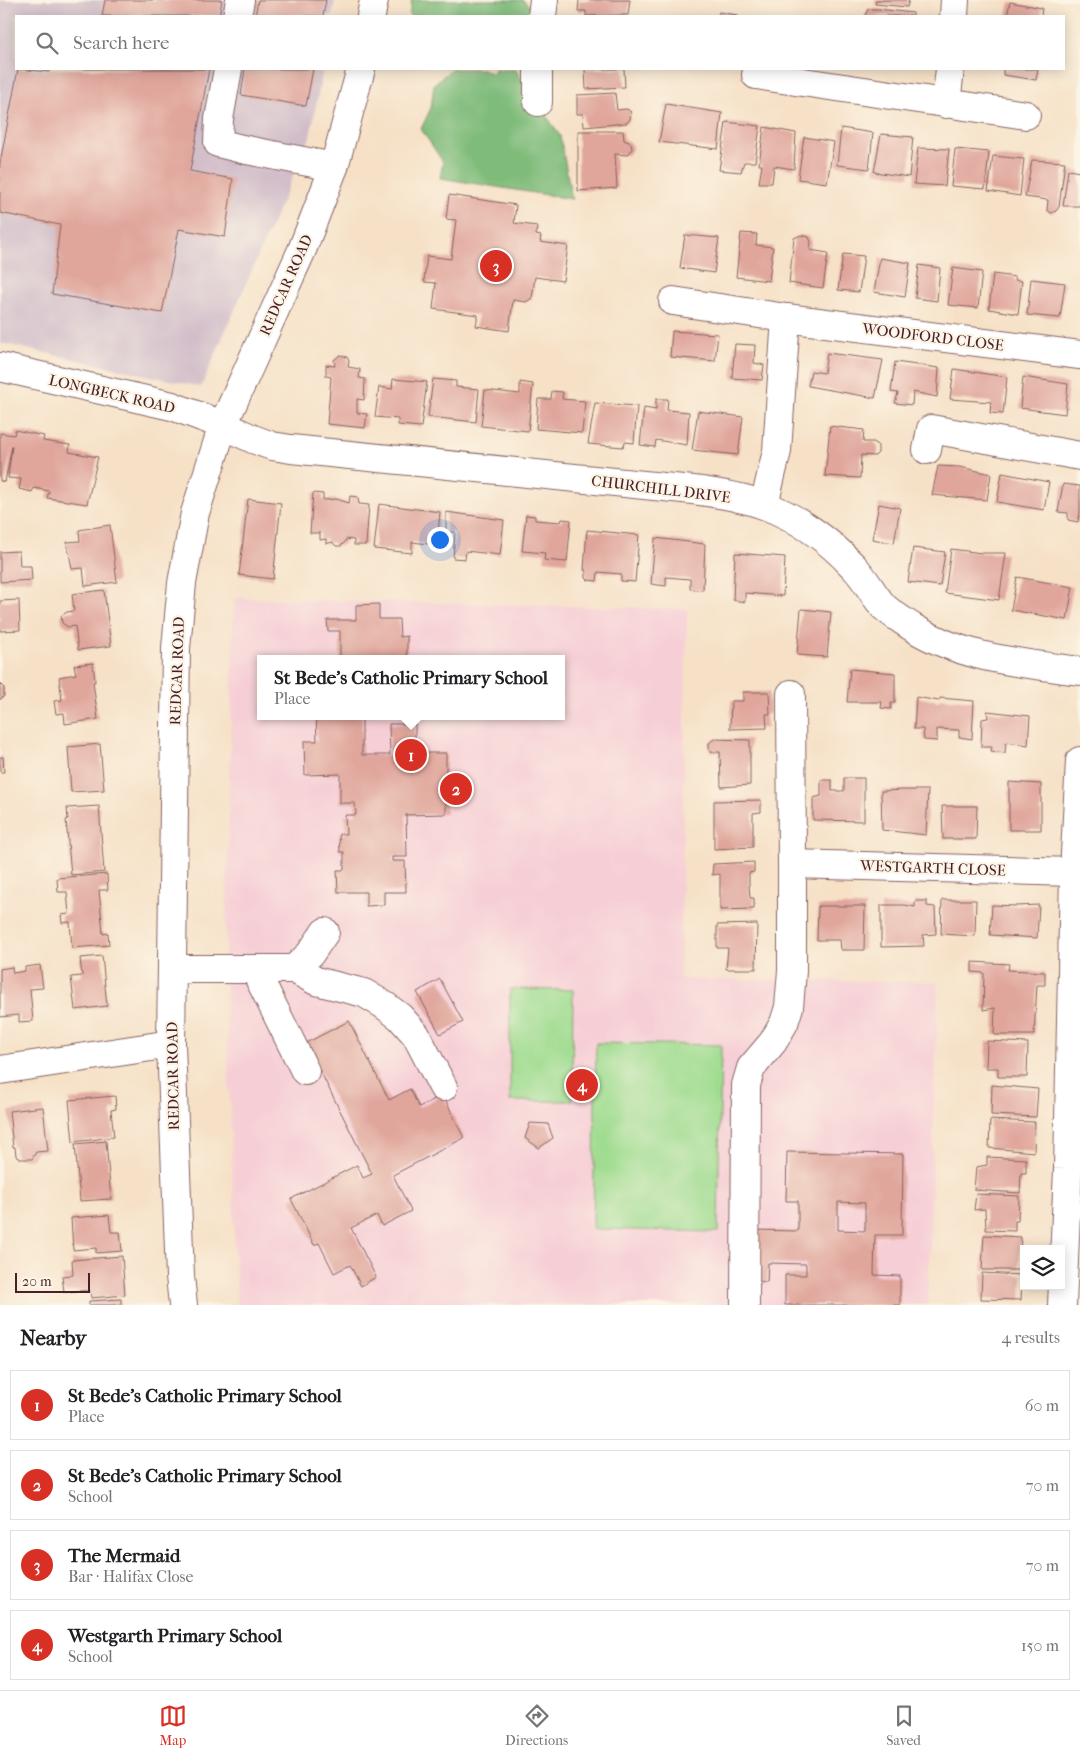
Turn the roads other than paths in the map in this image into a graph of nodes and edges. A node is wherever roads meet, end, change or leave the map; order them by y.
1 (240, 0) edge
2 (374, 0) edge
3 (544, 0) edge
4 (955, 0) edge
5 (237, 15) edge
6 (371, 15) edge
7 (542, 15) edge
8 (954, 15) edge
9 (228, 70) edge
10 (361, 70) edge
11 (538, 70) edge
12 (950, 70) edge
13 (756, 75) dead end
14 (538, 102) dead end
15 (946, 104) junction
16 (1026, 114) dead end
17 (334, 167) junction
18 (673, 301) dead end
19 (786, 318) junction
20 (1080, 356) edge
21 (0, 367) edge
22 (223, 425) junction
23 (927, 450) dead end
24 (1080, 456) edge
25 (764, 505) junction
26 (1080, 671) edge
27 (791, 694) dead end
28 (1080, 761) edge
29 (792, 864) junction
30 (1074, 872) junction
31 (325, 932) dead end
32 (172, 969) junction
33 (294, 969) junction
34 (255, 970) junction
35 (171, 1044) junction
36 (0, 1070) edge
37 (304, 1071) dead end
38 (443, 1088) dead end
39 (183, 1305) edge
40 (745, 1305) edge
41 (1062, 1305) edge

1 - 5 street
2 - 6 street
3 - 7 street
4 - 8 street
9 - 17 street
10 - 17 street, REDCAR ROAD
11 - 14 street
12 - 15 street
13 - 15 street
15 - 16 street
17 - 22 street, REDCAR ROAD
18 - 19 street, WOODFORD CLOSE
19 - 20 street, WOODFORD CLOSE
19 - 25 street
21 - 22 street, LONGBECK ROAD
22 - 25 street, CHURCHILL DRIVE
22 - 32 street, REDCAR ROAD
23 - 24 street
25 - 26 street, CHURCHILL DRIVE
27 - 29 street
28 - 30 street
29 - 30 street, WESTGARTH CLOSE
29 - 40 street
30 - 41 street
31 - 33 street
32 - 34 street
32 - 35 street, REDCAR ROAD
33 - 34 street
33 - 38 street
34 - 37 street
35 - 36 street
35 - 39 street, REDCAR ROAD

